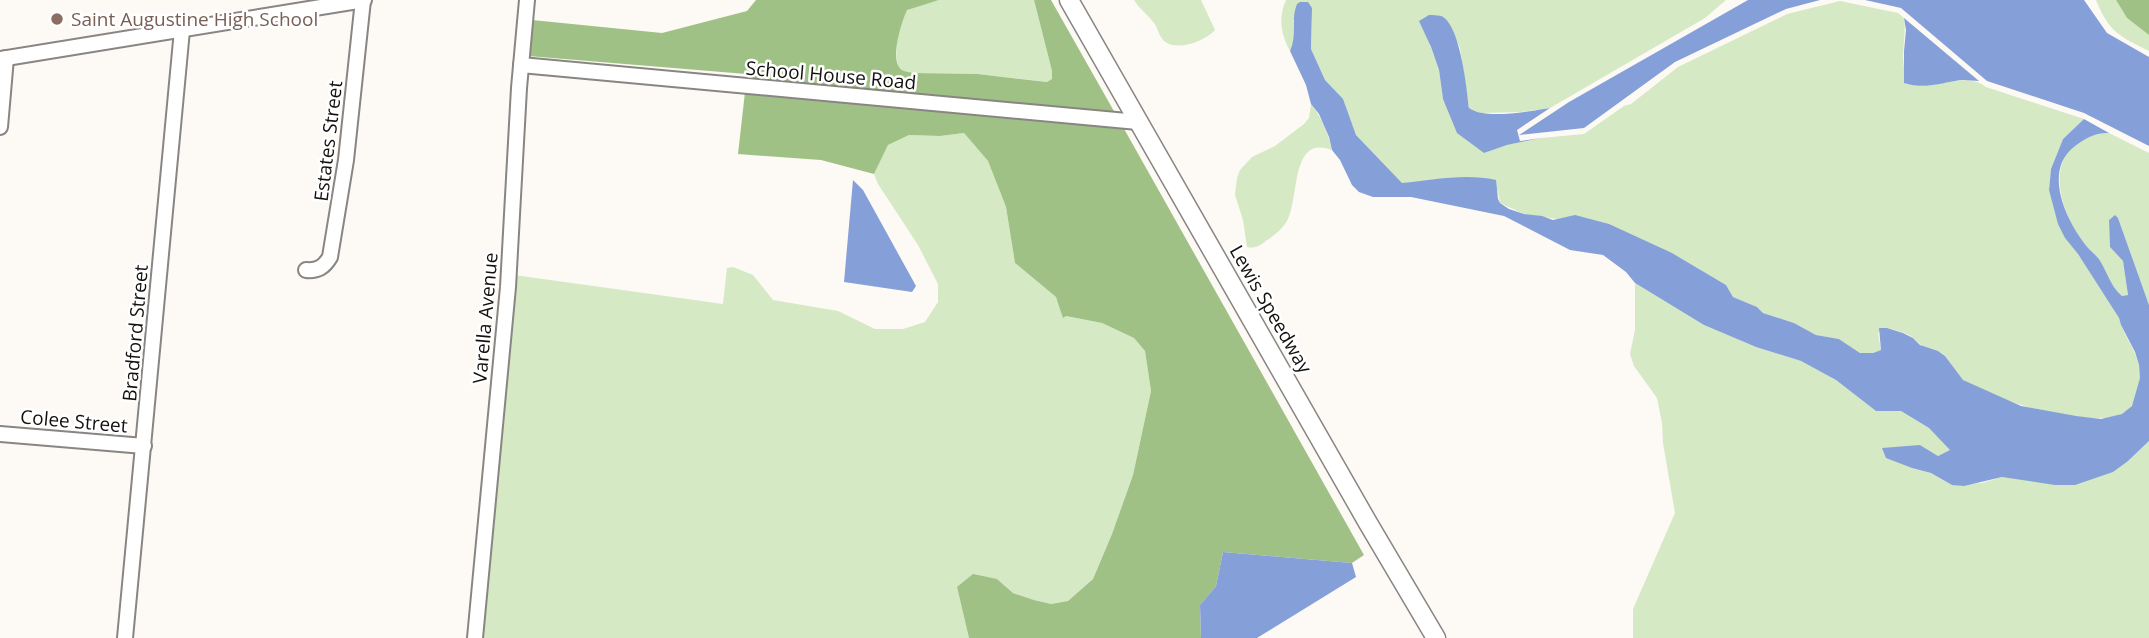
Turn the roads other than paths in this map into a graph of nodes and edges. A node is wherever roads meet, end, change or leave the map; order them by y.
1 (364, 0) edge
2 (527, 0) edge
3 (1069, 0) edge
4 (182, 30) junction
5 (3, 59) edge
6 (521, 65) junction
7 (1138, 122) junction
8 (0, 127) edge
9 (306, 270) dead end
10 (0, 434) edge
11 (144, 446) junction
12 (125, 638) edge
13 (475, 638) edge
14 (1437, 638) edge

1 - 4 street
1 - 9 street, Estates Street
2 - 6 street, Varella Avenue
3 - 7 main road, Lewis Speedway
4 - 5 street
4 - 11 street, Bradford Street
5 - 8 street
6 - 7 street, School House Road
6 - 13 street, Varella Avenue
7 - 14 main road, Lewis Speedway
10 - 11 street, Colee Street
11 - 12 street, Bradford Street

